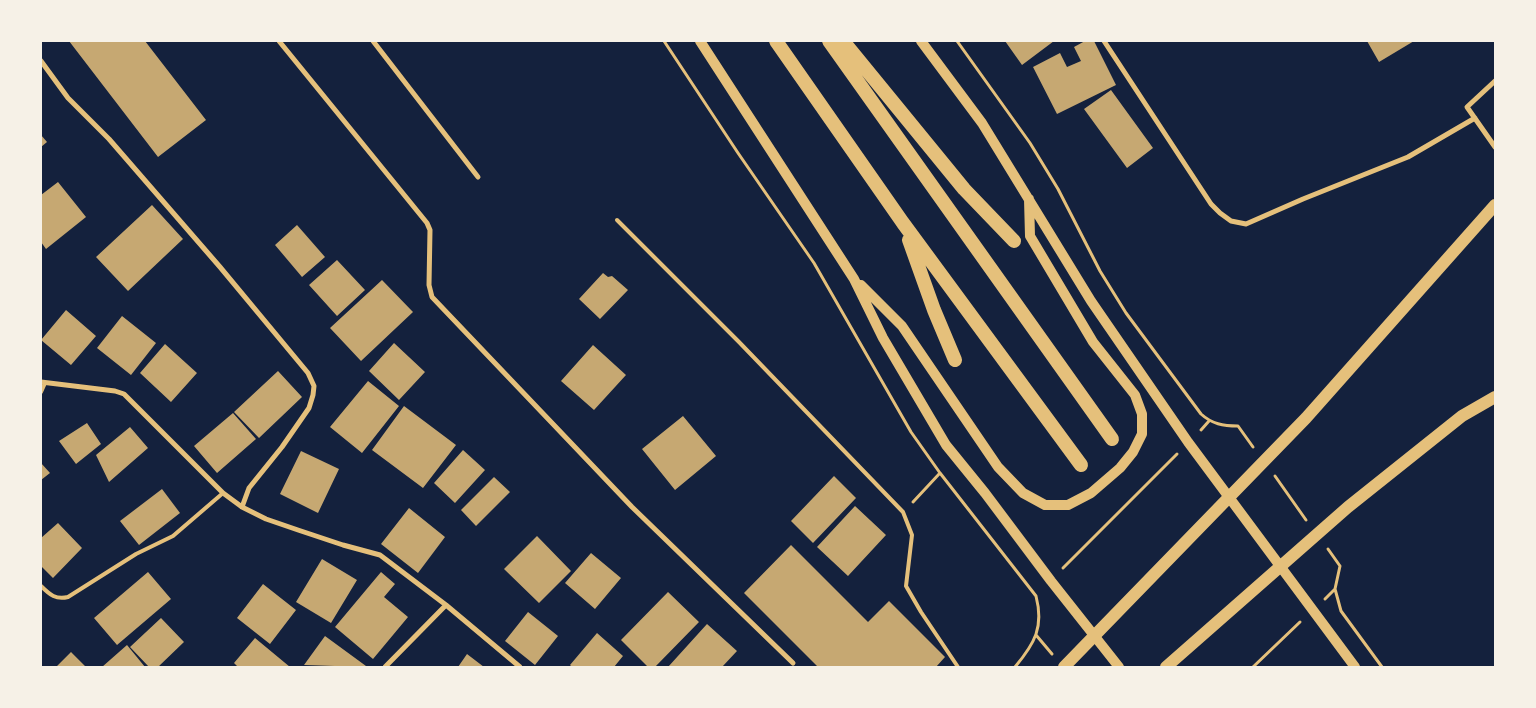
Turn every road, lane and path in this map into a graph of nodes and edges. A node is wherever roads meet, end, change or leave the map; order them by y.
1 (279, 41) edge
2 (373, 41) edge
3 (664, 41) edge
4 (700, 41) edge
5 (776, 41) edge
6 (828, 41) edge
7 (843, 41) edge
8 (920, 41) edge
9 (957, 41) edge
10 (1104, 41) edge
11 (41, 61) edge
12 (1495, 81) edge
13 (1475, 118) junction
14 (1495, 147) edge
15 (478, 177) dead end
16 (1029, 198) junction
17 (1495, 205) edge
18 (617, 220) dead end
19 (902, 223) junction
20 (1014, 241) dead end
21 (854, 279) junction
22 (955, 360) dead end
23 (43, 383) edge
24 (41, 392) edge
25 (1495, 397) edge
26 (1209, 421) junction
27 (1112, 439) dead end
28 (1188, 442) junction
29 (1263, 461) junction
30 (1081, 465) dead end
31 (940, 473) junction
32 (223, 493) junction
33 (1229, 495) junction
34 (242, 507) junction
35 (903, 512) junction
36 (1317, 534) junction
37 (1280, 568) junction
38 (1051, 581) junction
39 (41, 586) edge
40 (1335, 589) junction
41 (1036, 596) junction
42 (446, 605) junction
43 (1312, 610) junction
44 (1036, 636) junction
45 (1094, 636) junction
46 (1060, 664) edge
47 (795, 665) edge
48 (386, 667) edge
49 (520, 667) edge
50 (958, 667) edge
51 (1015, 667) edge
52 (1119, 667) edge
53 (1166, 667) edge
54 (1253, 667) edge
55 (1354, 667) edge
56 (1382, 667) edge

1 - 47 street
2 - 15 street
3 - 31 path
4 - 21 main road
5 - 19 highway
6 - 27 highway
7 - 20 highway
8 - 16 main road
9 - 26 path
10 - 13 street
11 - 34 street
12 - 13 street
13 - 14 street
16 - 21 main road
16 - 28 main road
17 - 29 main road
18 - 35 lane
19 - 22 highway
19 - 30 highway
21 - 38 main road
23 - 24 lane
23 - 32 street
25 - 36 main road
26 - 28 path
26 - 29 path
28 - 33 main road
28 - 38 path
29 - 33 main road
29 - 36 path
31 - 35 path
31 - 41 path
32 - 34 street
32 - 39 lane
33 - 37 main road
33 - 45 main road
34 - 42 street
35 - 50 lane
36 - 37 main road
36 - 40 path
37 - 43 main road
37 - 53 main road
38 - 41 path
38 - 45 main road
40 - 43 path
40 - 56 path
41 - 44 path
42 - 48 street
42 - 49 street
43 - 54 path
43 - 55 main road
44 - 46 path
44 - 51 path
45 - 46 main road
45 - 52 main road

